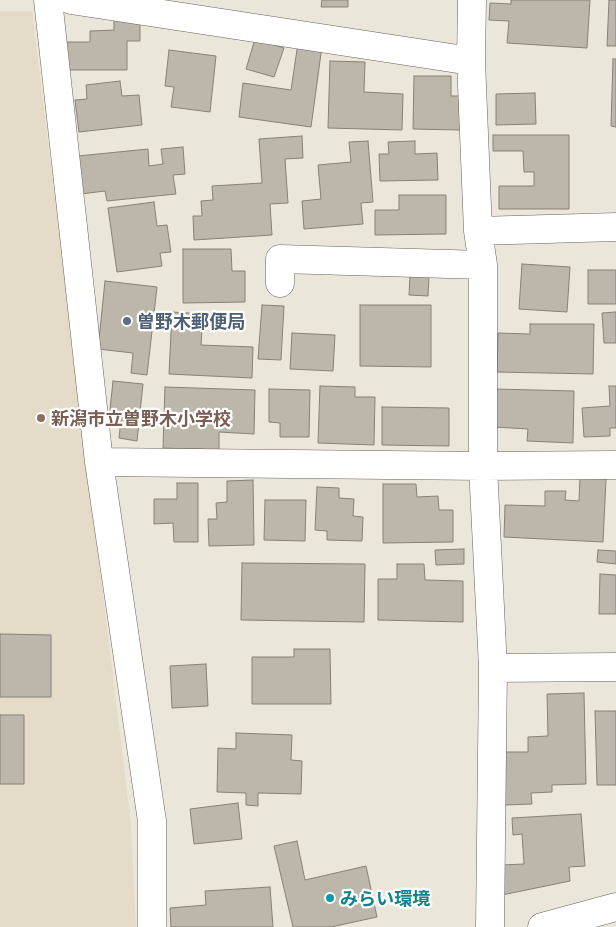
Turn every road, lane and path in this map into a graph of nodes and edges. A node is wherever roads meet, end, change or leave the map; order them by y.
1 (48, 0) edge
2 (71, 0) edge
3 (472, 0) edge
4 (471, 61) junction
5 (616, 227) edge
6 (478, 230) junction
7 (483, 265) junction
8 (280, 283) dead end
9 (99, 462) junction
10 (616, 465) edge
11 (483, 466) junction
12 (616, 667) edge
13 (493, 668) junction
14 (616, 907) edge
15 (152, 927) edge
16 (490, 927) edge
17 (542, 927) edge

1 - 9 street
2 - 4 street
3 - 4 street
4 - 6 street
5 - 6 street
6 - 7 street
7 - 8 street
7 - 11 street
9 - 11 street
9 - 15 street
10 - 11 street
11 - 13 street
12 - 13 street
13 - 16 street
14 - 17 street

